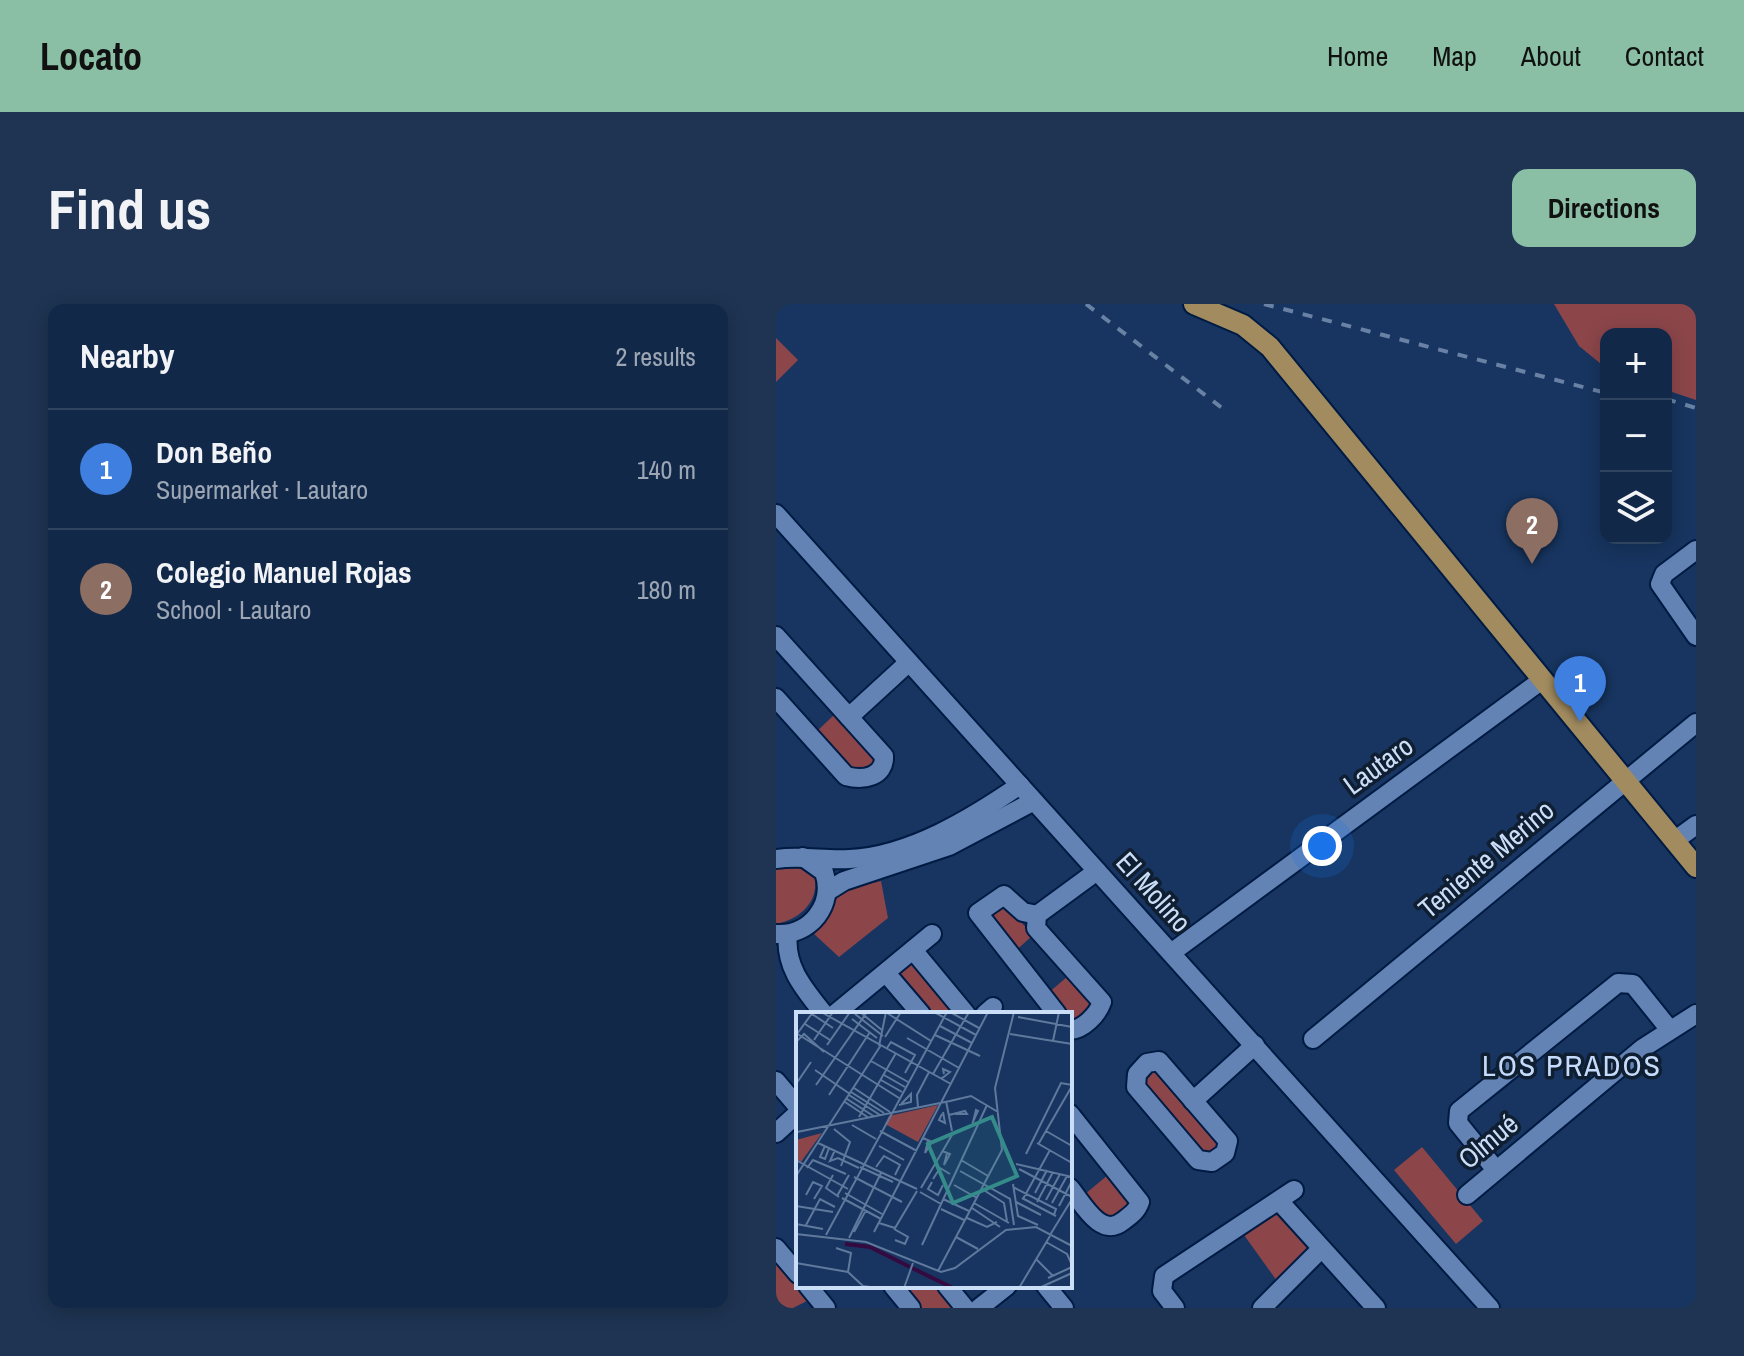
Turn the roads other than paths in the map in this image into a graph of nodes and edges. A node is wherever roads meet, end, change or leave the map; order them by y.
1 (1194, 304) edge
2 (776, 514) edge
3 (1696, 550) edge
4 (776, 636) edge
5 (1696, 636) edge
6 (909, 662) junction
7 (1542, 680) junction
8 (776, 698) edge
9 (849, 717) junction
10 (1696, 723) edge
11 (1625, 781) junction
12 (1020, 785) junction
13 (1034, 801) junction
14 (1696, 825) edge
15 (1674, 841) junction
16 (800, 855) junction
17 (776, 859) edge
18 (1696, 867) edge
19 (1097, 871) junction
20 (828, 891) junction
21 (1037, 915) junction
22 (782, 934) edge
23 (932, 934) dead end
24 (913, 950) junction
25 (1171, 953) junction
26 (886, 973) junction
27 (823, 1012) edge
28 (837, 1012) edge
29 (919, 1012) edge
30 (964, 1012) edge
31 (1055, 1012) edge
32 (1696, 1014) edge
33 (1072, 1030) edge
34 (1670, 1030) junction
35 (1313, 1039) dead end
36 (1255, 1045) junction
37 (776, 1081) edge
38 (1193, 1101) junction
39 (796, 1107) edge
40 (796, 1112) edge
41 (1072, 1117) edge
42 (776, 1133) edge
43 (1496, 1170) junction
44 (1072, 1190) edge
45 (1467, 1195) dead end
46 (776, 1248) edge
47 (1321, 1249) junction
48 (796, 1272) edge
49 (810, 1288) edge
50 (895, 1288) edge
51 (949, 1288) edge
52 (1004, 1288) edge
53 (1048, 1288) edge
54 (1368, 1305) edge
55 (1267, 1306) edge
56 (826, 1308) edge
57 (911, 1308) edge
58 (965, 1308) edge
59 (979, 1308) edge
60 (1064, 1308) edge
61 (1175, 1308) edge
62 (1490, 1308) edge

1 - 7 main road
2 - 6 street, El Molino
3 - 5 street
4 - 9 street
6 - 9 street
6 - 12 street, El Molino
7 - 11 main road
7 - 25 street, Lautaro
8 - 9 street
10 - 11 street, Teniente Merino
11 - 15 main road
11 - 35 street, Teniente Merino
12 - 13 street, El Molino
12 - 16 street
13 - 19 street, El Molino
13 - 20 street
14 - 15 street
15 - 18 main road
16 - 17 street
16 - 20 street
19 - 21 street
19 - 25 street, El Molino
20 - 22 street
21 - 31 street
21 - 33 street
22 - 27 street
23 - 24 street
24 - 26 street
24 - 30 street
25 - 36 street, El Molino
26 - 28 street
26 - 29 street
32 - 34 street, Olmué
34 - 43 street, Olmué
34 - 43 street
36 - 38 street
36 - 62 street, El Molino
37 - 39 street
38 - 38 street
40 - 42 street
41 - 44 street
43 - 45 street, Olmué
46 - 48 street
47 - 54 street
47 - 55 street
47 - 61 street
49 - 56 street
50 - 57 street
51 - 58 street
52 - 59 street
53 - 60 street

